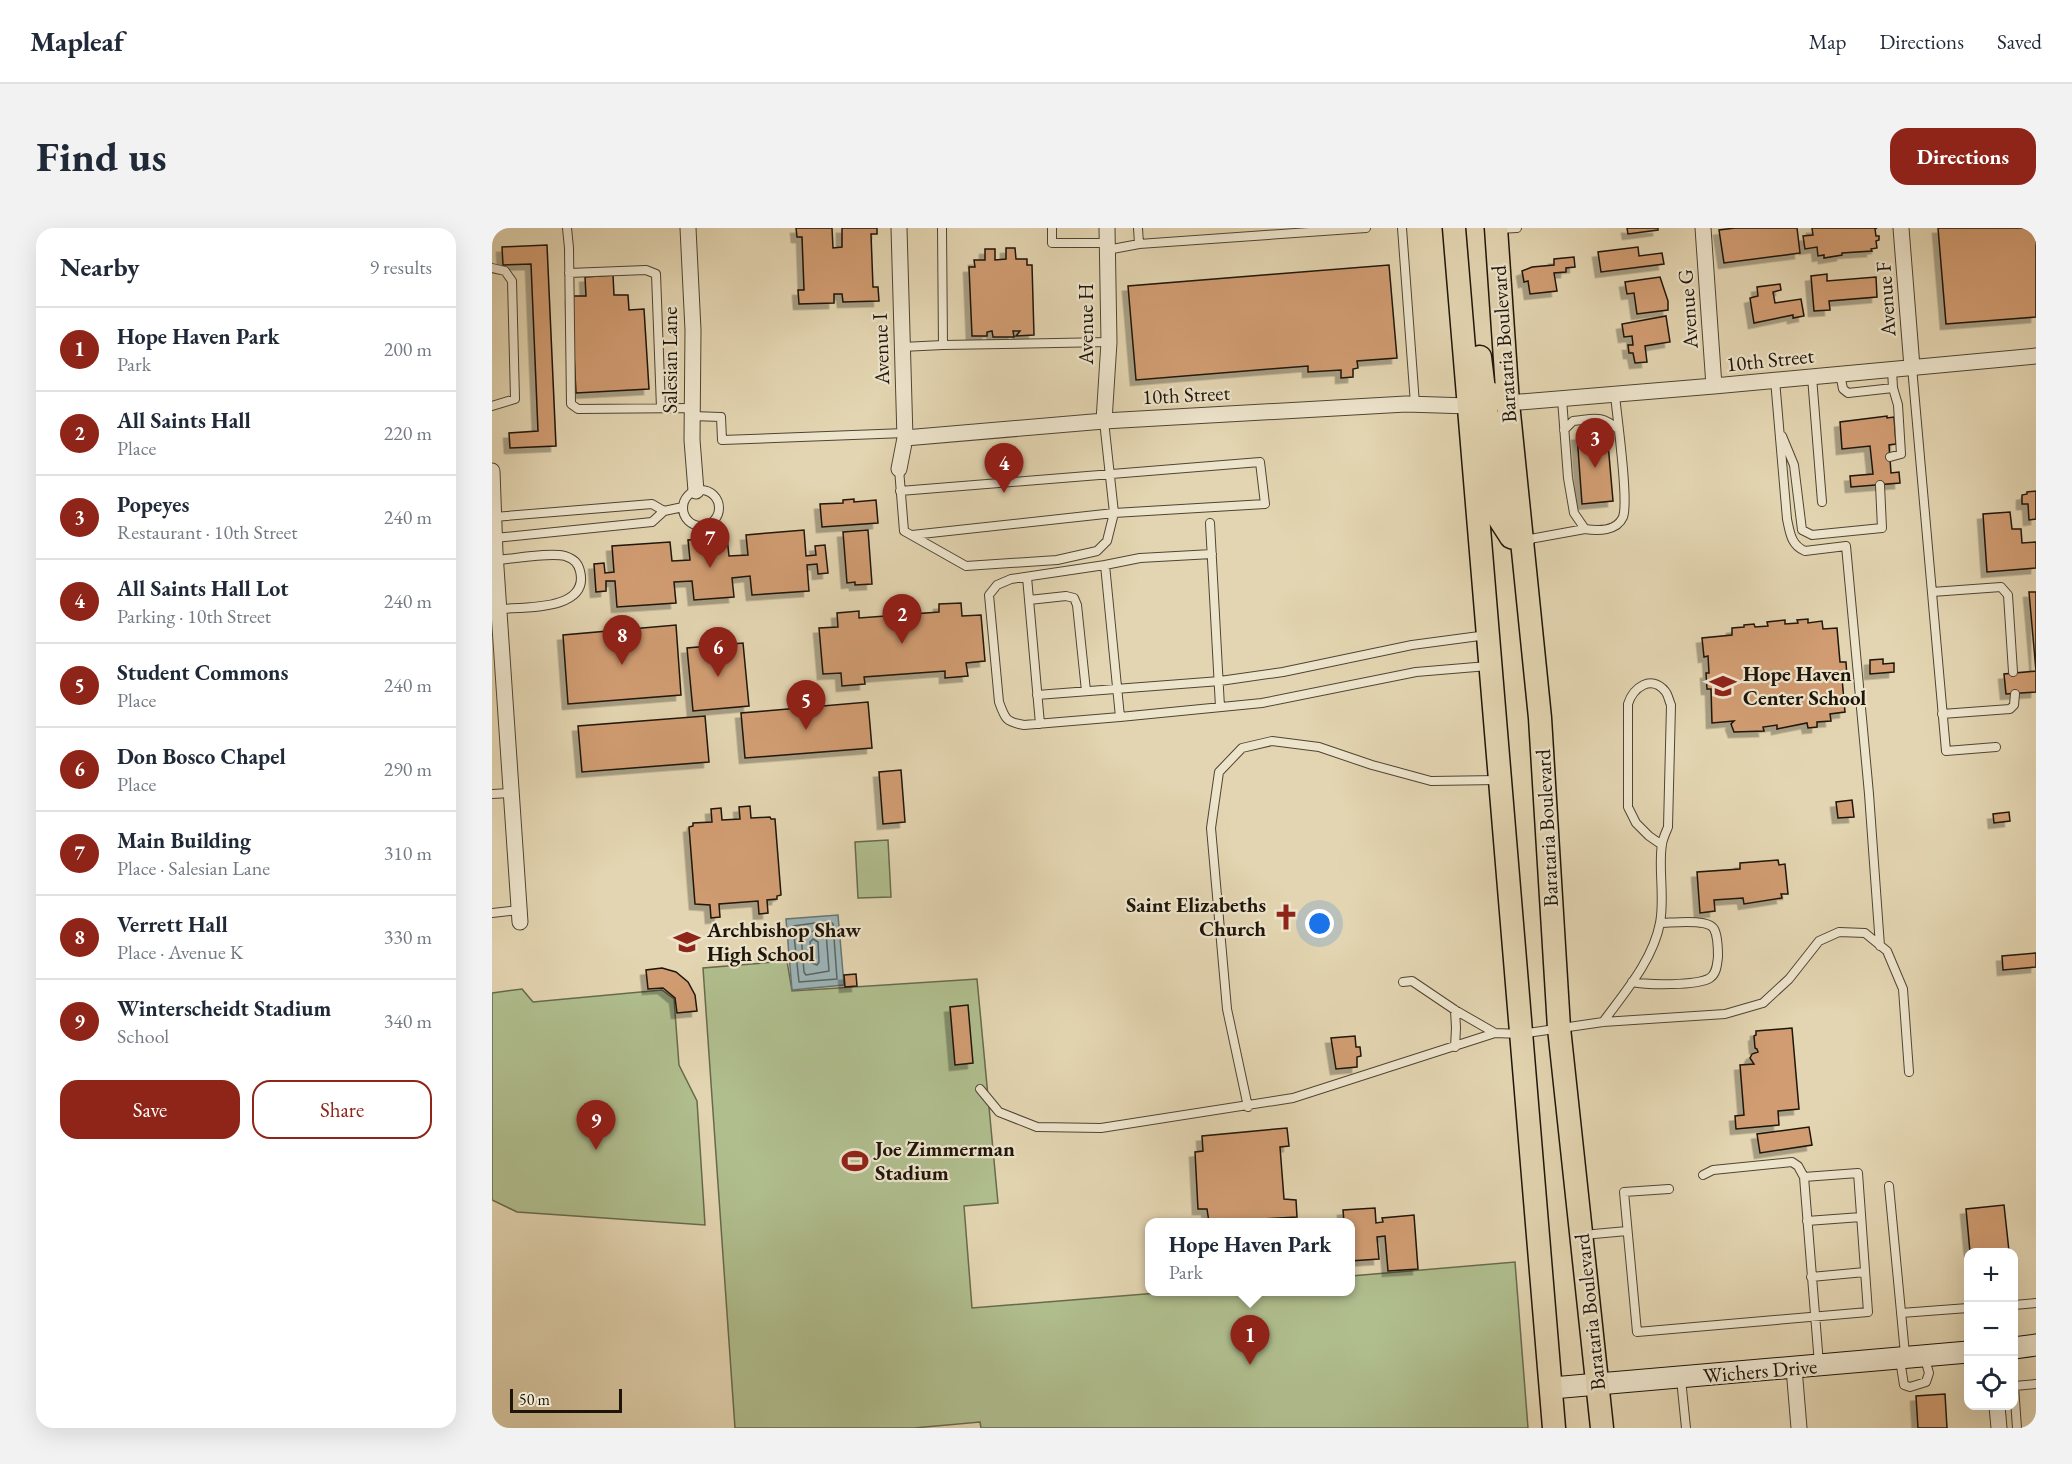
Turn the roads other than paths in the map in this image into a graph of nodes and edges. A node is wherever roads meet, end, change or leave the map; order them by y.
1 (567, 228) edge
2 (688, 228) edge
3 (899, 228) edge
4 (942, 228) edge
5 (1052, 228) edge
6 (1138, 228) edge
7 (1366, 228) edge
8 (1402, 228) edge
9 (1454, 228) edge
10 (1503, 228) edge
11 (1703, 228) edge
12 (1902, 228) edge
13 (1107, 240) edge
14 (1139, 244) junction
15 (1456, 260) junction
16 (492, 268) edge
17 (569, 273) junction
18 (1109, 342) junction
19 (943, 345) junction
20 (902, 347) junction
21 (2036, 356) edge
22 (1912, 367) junction
23 (1892, 370) junction
24 (1840, 374) junction
25 (1812, 377) junction
26 (1775, 380) junction
27 (1714, 386) junction
28 (1893, 388) junction
29 (1615, 395) junction
30 (1562, 399) junction
31 (1508, 403) junction
32 (1415, 404) junction
33 (492, 406) edge
34 (1469, 406) junction
35 (661, 408) junction
36 (692, 412) junction
37 (1104, 421) junction
38 (1618, 429) junction
39 (1779, 429) junction
40 (1564, 430) junction
41 (905, 436) junction
42 (1890, 457) dead end
43 (898, 469) joint
44 (492, 471) edge
45 (1109, 473) junction
46 (1880, 485) dead end
47 (696, 491) junction
48 (900, 491) junction
49 (1822, 502) dead end
50 (683, 507) junction
51 (664, 511) junction
52 (1114, 513) junction
53 (494, 518) junction
54 (1210, 524) dead end
55 (1585, 530) junction
56 (912, 535) junction
57 (495, 538) junction
58 (1523, 540) junction
59 (1212, 554) junction
60 (496, 560) junction
61 (1105, 565) junction
62 (1027, 577) junction
63 (1932, 592) junction
64 (1029, 600) junction
65 (500, 609) junction
66 (1488, 635) junction
67 (1490, 666) junction
68 (498, 671) edge
69 (2013, 672) dead end
70 (1220, 681) junction
71 (1116, 689) junction
72 (1086, 691) junction
73 (2015, 694) dead end
74 (1037, 695) junction
75 (1220, 707) junction
76 (1942, 714) junction
77 (1120, 717) junction
78 (1040, 724) junction
79 (1996, 747) dead end
80 (1500, 780) junction
81 (512, 793) junction
82 (492, 794) edge
83 (1662, 845) junction
84 (492, 914) edge
85 (519, 916) joint
86 (1660, 923) junction
87 (1880, 946) junction
88 (1403, 982) dead end
89 (1632, 982) junction
90 (1455, 1010) junction
91 (1603, 1022) junction
92 (1559, 1028) junction
93 (1495, 1033) junction
94 (1521, 1034) junction
95 (1455, 1047) junction
96 (1909, 1072) dead end
97 (981, 1089) dead end
98 (1248, 1107) junction
99 (1703, 1175) dead end
100 (1804, 1178) junction
101 (1889, 1186) dead end
102 (1669, 1189) dead end
103 (1861, 1217) junction
104 (1807, 1221) junction
105 (1626, 1231) junction
106 (1581, 1235) junction
107 (1865, 1272) junction
108 (1811, 1276) junction
109 (2036, 1303) edge
110 (2018, 1305) edge
111 (1964, 1308) edge
112 (1901, 1314) junction
113 (1814, 1316) junction
114 (2036, 1345) edge
115 (2018, 1347) edge
116 (1964, 1352) edge
117 (1910, 1358) junction
118 (1820, 1366) junction
119 (1794, 1368) junction
120 (1680, 1377) junction
121 (1598, 1384) junction
122 (2036, 1384) edge
123 (2018, 1386) edge
124 (1551, 1388) junction
125 (1997, 1410) edge
126 (2016, 1410) edge
127 (1554, 1428) edge
128 (1602, 1428) edge
129 (1686, 1428) edge
130 (1799, 1428) edge
131 (1999, 1428) edge
132 (2017, 1428) edge

1 - 17 lane
2 - 36 street, Salesian Lane
3 - 20 street, Avenue I
4 - 19 lane
5 - 13 lane
6 - 14 lane
7 - 14 lane
8 - 32 lane
9 - 15 main road, Barataria Boulevard
10 - 31 main road, Barataria Boulevard
11 - 27 street, Avenue G
12 - 22 street, Avenue F
13 - 14 lane
13 - 18 street, Avenue H
15 - 31 main road
15 - 34 main road, Barataria Boulevard
16 - 33 lane
17 - 35 lane
17 - 35 lane
18 - 19 lane
18 - 37 street, Avenue H
19 - 20 lane
20 - 41 street, Avenue I
21 - 22 street, 10th Street
22 - 23 street, 10th Street
22 - 63 lane
23 - 24 street, 10th Street
23 - 28 lane
24 - 25 street, 10th Street
24 - 28 lane
25 - 26 street, 10th Street
25 - 49 lane
26 - 27 street, 10th Street
26 - 39 lane
27 - 29 street, 10th Street
28 - 42 lane
29 - 30 street, 10th Street
29 - 38 lane
30 - 31 street, 10th Street
30 - 40 lane
31 - 58 main road, Barataria Boulevard
32 - 34 street, 10th Street
32 - 37 street, 10th Street
34 - 58 main road
34 - 66 main road, Barataria Boulevard
35 - 36 lane
36 - 41 lane
36 - 47 street, Salesian Lane
37 - 41 street, 10th Street
37 - 45 lane
38 - 40 lane
38 - 55 lane
39 - 46 lane
39 - 87 lane
40 - 55 lane
41 - 43 street, Avenue I
43 - 48 lane
44 - 53 street
45 - 48 lane
45 - 52 lane
45 - 52 lane
47 - 50 lane
47 - 50 lane
48 - 56 lane
50 - 51 lane
51 - 53 lane
51 - 57 lane
52 - 56 lane
52 - 56 lane
53 - 57 street
54 - 59 lane
55 - 58 lane
57 - 60 street
58 - 92 main road, Barataria Boulevard
59 - 61 lane
59 - 70 lane
60 - 65 street
60 - 65 lane
61 - 62 lane
61 - 71 lane
62 - 64 lane
62 - 78 lane
63 - 69 lane
63 - 76 lane
64 - 72 lane
64 - 74 lane
65 - 68 street
66 - 67 main road, Barataria Boulevard
66 - 70 lane
67 - 75 lane
67 - 80 main road, Barataria Boulevard
68 - 81 street
70 - 71 lane
70 - 75 lane
71 - 72 lane
71 - 77 lane
72 - 74 lane
73 - 76 lane
74 - 78 lane
75 - 77 lane
76 - 79 lane
77 - 78 lane
80 - 94 main road, Barataria Boulevard
80 - 98 lane
81 - 82 lane
81 - 85 street
83 - 83 lane
83 - 86 lane
84 - 85 lane
86 - 89 lane
86 - 89 lane
87 - 91 lane
87 - 96 lane
88 - 90 lane
89 - 91 lane
90 - 93 lane
90 - 95 lane
91 - 92 lane
92 - 94 lane
92 - 106 main road, Barataria Boulevard
93 - 94 lane
93 - 95 lane
94 - 124 main road, Barataria Boulevard
95 - 98 lane
97 - 98 lane
99 - 100 lane
100 - 103 lane
100 - 104 lane
101 - 112 lane
102 - 105 lane
103 - 104 lane
103 - 107 lane
104 - 108 lane
105 - 106 lane
105 - 113 lane
106 - 121 main road, Barataria Boulevard
107 - 108 lane
107 - 113 lane
108 - 113 lane
109 - 110 lane
111 - 112 lane
112 - 117 lane
113 - 118 lane
114 - 115 street
116 - 117 street, Wichers Drive
117 - 118 street, Wichers Drive
118 - 119 street, Wichers Drive
119 - 120 street, Wichers Drive
119 - 130 street
120 - 121 street, Wichers Drive
120 - 129 lane
121 - 124 street, Wichers Drive
121 - 128 main road, Barataria Boulevard
122 - 123 lane
124 - 127 main road, Barataria Boulevard
125 - 131 street
126 - 132 lane

